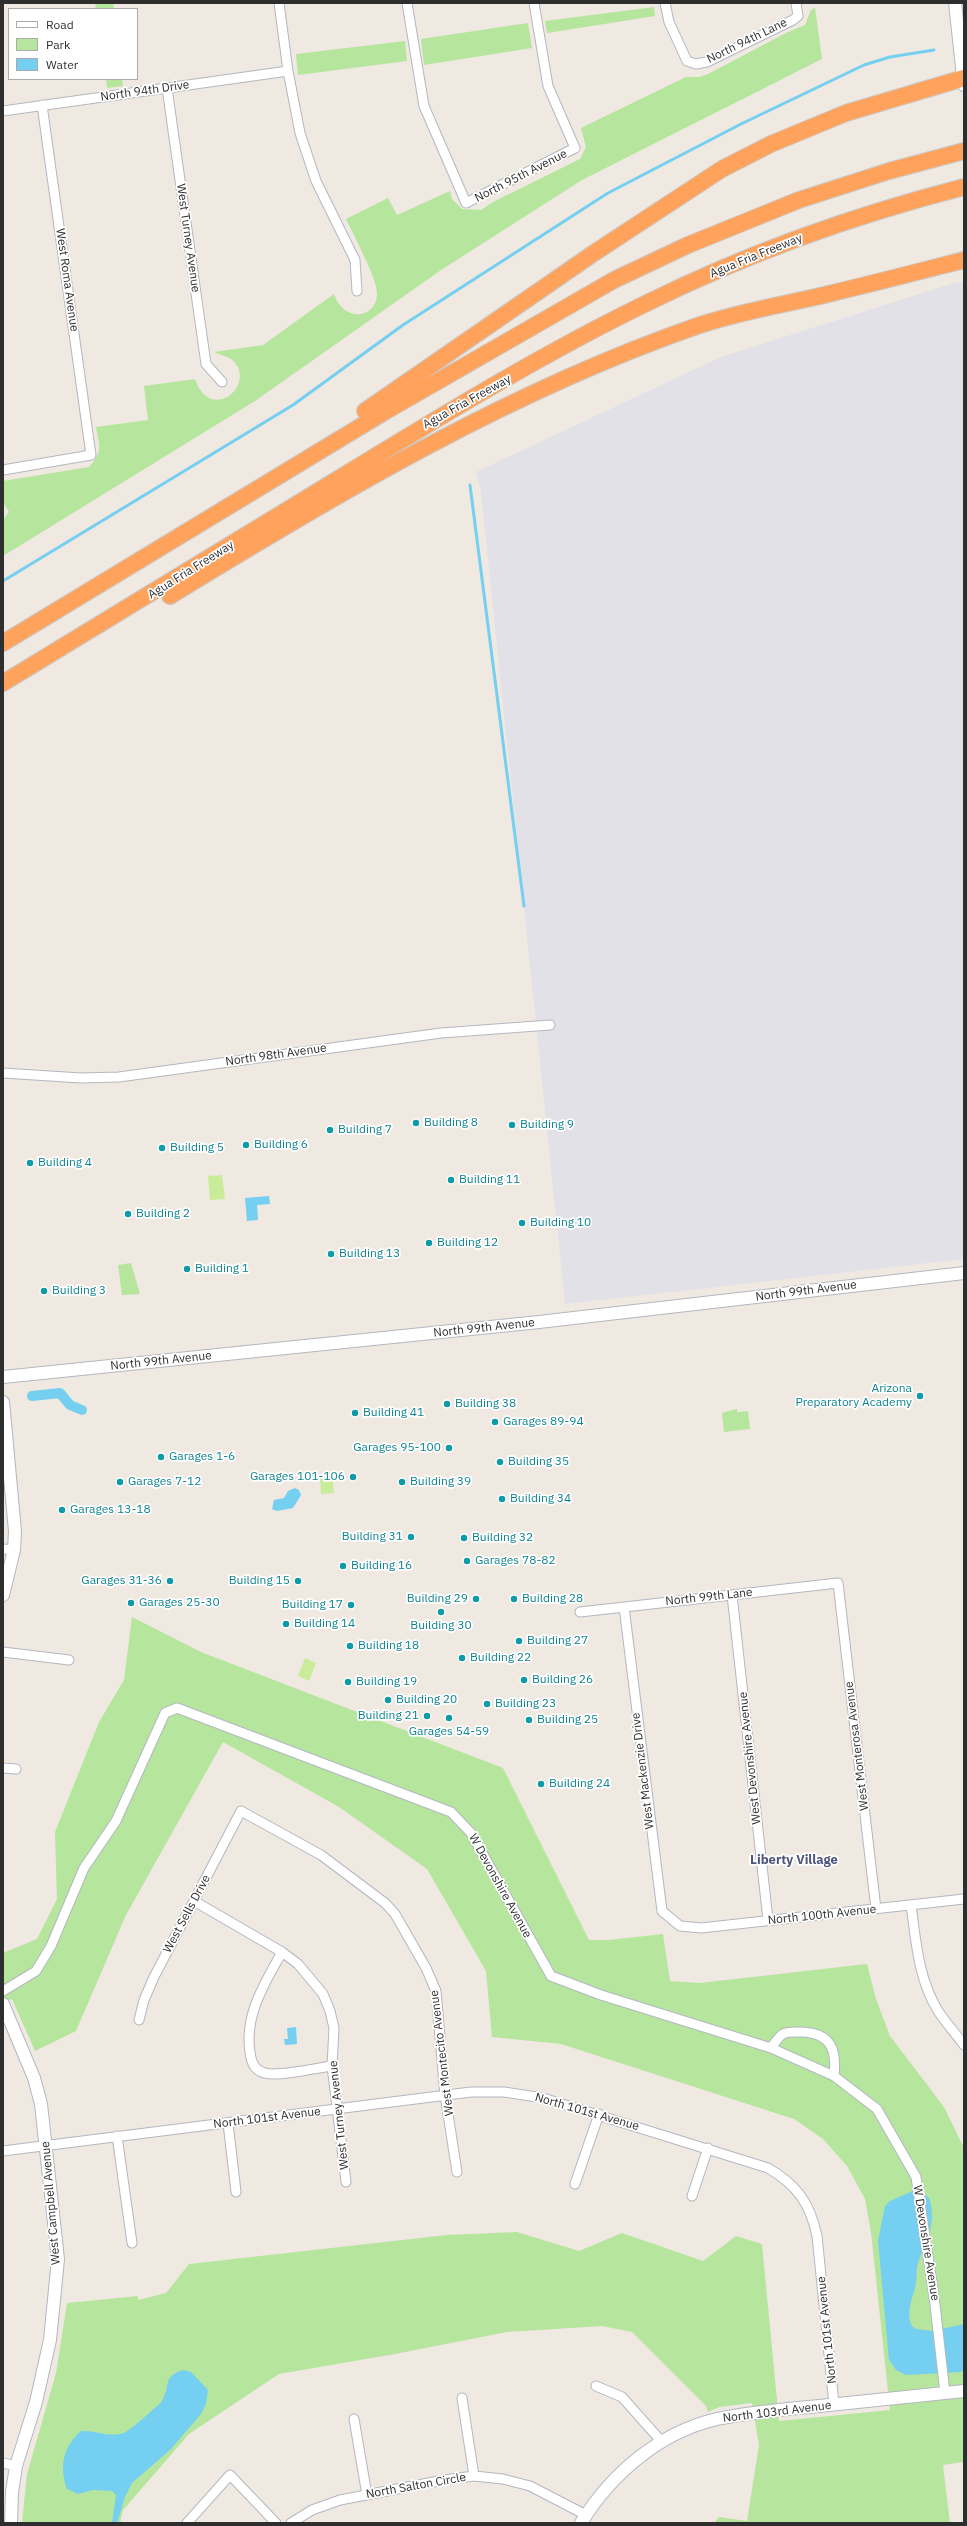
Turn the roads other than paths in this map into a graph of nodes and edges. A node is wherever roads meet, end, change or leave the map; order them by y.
1 (279, 3) edge
2 (407, 3) edge
3 (534, 3) edge
4 (665, 3) edge
5 (955, 3) edge
6 (797, 5) edge
7 (288, 72) junction
8 (964, 80) edge
9 (167, 88) junction
10 (42, 105) junction
11 (3, 111) edge
12 (964, 151) edge
13 (964, 187) edge
14 (964, 260) edge
15 (357, 291) dead end
16 (222, 382) dead end
17 (3, 470) edge
18 (85, 593) junction
19 (98, 627) junction
20 (3, 643) edge
21 (3, 683) edge
22 (550, 1025) dead end
23 (3, 1073) edge
24 (964, 1273) edge
25 (3, 1377) edge
26 (3, 1402) edge
27 (8, 1549) edge
28 (838, 1583) joint
29 (3, 1595) edge
30 (732, 1595) junction
31 (624, 1607) junction
32 (580, 1612) dead end
33 (3, 1652) edge
34 (69, 1660) dead end
35 (3, 1768) edge
36 (16, 1769) dead end
37 (241, 1811) joint
38 (964, 1899) edge
39 (194, 1900) junction
40 (912, 1905) junction
41 (876, 1909) junction
42 (768, 1920) junction
43 (680, 1926) joint
44 (282, 1952) junction
45 (3, 1991) edge
46 (3, 2004) edge
47 (139, 2020) dead end
48 (964, 2045) edge
49 (770, 2048) junction
50 (332, 2066) junction
51 (834, 2076) junction
52 (445, 2095) junction
53 (337, 2109) junction
54 (599, 2114) junction
55 (228, 2123) junction
56 (117, 2136) junction
57 (46, 2145) junction
58 (708, 2148) junction
59 (3, 2151) edge
60 (457, 2172) dead end
61 (346, 2182) dead end
62 (575, 2184) dead end
63 (236, 2192) dead end
64 (692, 2196) dead end
65 (132, 2243) dead end
66 (596, 2386) dead end
67 (964, 2391) edge
68 (945, 2393) junction
69 (462, 2398) dead end
70 (834, 2404) junction
71 (354, 2419) dead end
72 (662, 2442) junction
73 (3, 2463) edge
74 (16, 2466) junction
75 (474, 2476) junction
76 (367, 2495) junction
77 (583, 2519) edge
78 (11, 2523) edge
79 (187, 2523) edge
80 (276, 2523) edge
81 (291, 2523) edge

1 - 7 street
2 - 3 street, North 95th Avenue
4 - 6 street, North 94th Lane
5 - 8 street
7 - 9 street, North 94th Drive
7 - 15 street
8 - 18 highway
9 - 10 street, North 94th Drive
9 - 16 street, West Turney Avenue
10 - 11 street, North 94th Drive
10 - 17 street, West Roma Avenue
12 - 18 highway
13 - 19 highway, Agua Fria Freeway
14 - 19 highway
18 - 20 highway
19 - 21 highway, Agua Fria Freeway
22 - 23 street, North 98th Avenue
24 - 25 street, North 99th Avenue
26 - 27 street
27 - 29 street
28 - 30 street, North 99th Lane
28 - 41 street, West Monterosa Avenue
30 - 31 street, North 99th Lane
30 - 42 street, West Devonshire Avenue
31 - 32 street, North 99th Lane
31 - 43 street, West Mackenzie Drive
33 - 34 street
35 - 36 street
37 - 39 street, West Sells Drive
37 - 52 street, West Montecito Avenue
38 - 40 street, North 100th Avenue
39 - 44 street, West Turney Avenue
39 - 47 street, West Sells Drive
40 - 41 street, North 100th Avenue
40 - 48 street
41 - 42 street, North 100th Avenue
42 - 43 street, North 100th Avenue
44 - 50 street, West Turney Avenue
44 - 50 street
45 - 49 street, W Devonshire Avenue
46 - 57 street, West Campbell Avenue
49 - 51 street, W Devonshire Avenue
49 - 51 street
50 - 53 street, West Turney Avenue
51 - 68 street, W Devonshire Avenue
52 - 53 street, North 101st Avenue
52 - 54 street, North 101st Avenue
52 - 60 street, West Montecito Avenue
53 - 55 street, North 101st Avenue
53 - 61 street, West Turney Avenue
54 - 58 street, North 101st Avenue
54 - 62 street
55 - 56 street, North 101st Avenue
55 - 63 street
56 - 57 street, North 101st Avenue
56 - 65 street
57 - 59 street, North 101st Avenue
57 - 74 street, West Campbell Avenue
58 - 64 street
58 - 70 street, North 101st Avenue
66 - 72 street
67 - 68 street, North 103rd Avenue
68 - 70 street, North 103rd Avenue
69 - 75 street
70 - 72 street, North 103rd Avenue
71 - 76 street
72 - 77 street, North 103rd Avenue
73 - 74 street
74 - 78 street, West Campbell Avenue
75 - 76 street, North Salton Circle
75 - 77 street, North Salton Circle
76 - 81 street, North Salton Circle
79 - 80 street

